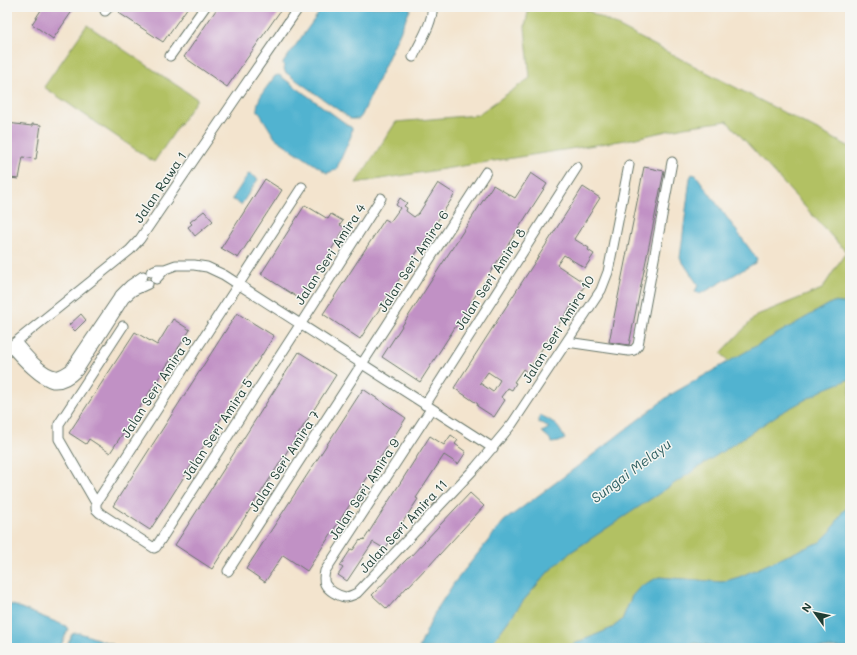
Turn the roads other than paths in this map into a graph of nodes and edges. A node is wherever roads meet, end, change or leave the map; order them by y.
1 (205, 7) edge
2 (299, 7) edge
3 (432, 7) edge
4 (170, 56) dead end
5 (414, 57) dead end
6 (672, 162) dead end
7 (629, 165) dead end
8 (577, 167) dead end
9 (486, 172) dead end
10 (302, 187) dead end
11 (381, 198) dead end
12 (238, 284) junction
13 (300, 325) junction
14 (123, 326) dead end
15 (567, 342) junction
16 (11, 346) edge
17 (362, 364) junction
18 (428, 407) junction
19 (493, 448) junction
20 (96, 503) junction
21 (228, 572) dead end
22 (325, 585) joint

1 - 4 street
2 - 16 street, Jalan Rawa 1
3 - 5 street
6 - 15 street
7 - 15 street, Jalan Seri Amira 10
8 - 18 street, Jalan Seri Amira 8
9 - 17 street, Jalan Seri Amira 6
10 - 12 street, Jalan Seri Amira 3
11 - 13 street, Jalan Seri Amira 4
12 - 13 street
12 - 16 street
12 - 20 street, Jalan Seri Amira 3
13 - 17 street
13 - 20 street, Jalan Seri Amira 5
14 - 20 street
15 - 19 street, Jalan Seri Amira 10
17 - 18 street
17 - 21 street, Jalan Seri Amira 7
18 - 19 street
18 - 22 street, Jalan Seri Amira 9
19 - 22 street, Jalan Seri Amira 11

